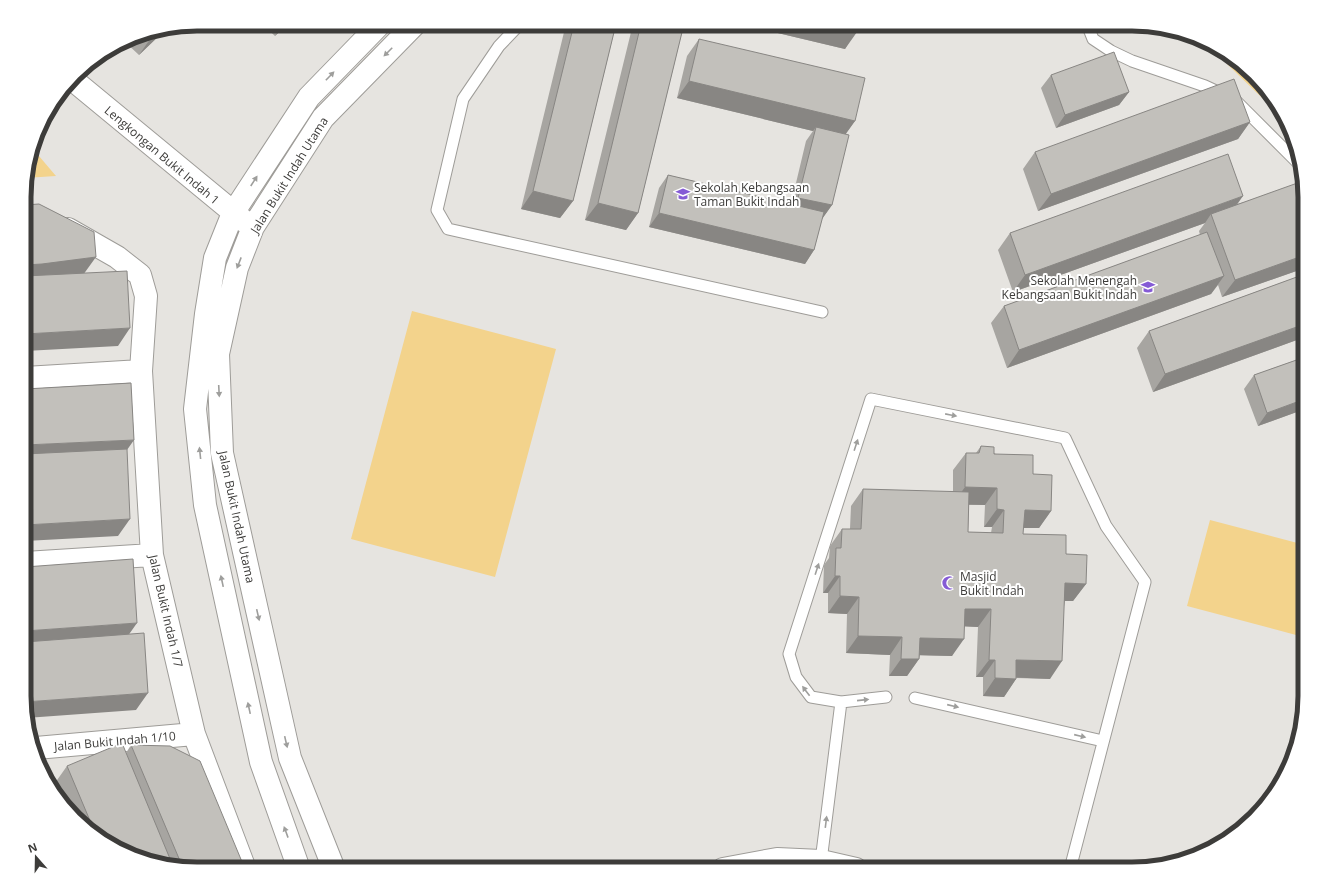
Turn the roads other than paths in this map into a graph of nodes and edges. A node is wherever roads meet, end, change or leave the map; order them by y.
1 (373, 31) edge
2 (408, 31) edge
3 (513, 31) edge
4 (1090, 31) edge
5 (77, 83) edge
6 (1293, 158) edge
7 (232, 213) junction
8 (48, 219) edge
9 (253, 227) junction
10 (822, 312) dead end
11 (141, 371) junction
12 (31, 378) edge
13 (152, 556) junction
14 (31, 563) edge
15 (886, 697) dead end
16 (915, 698) dead end
17 (841, 702) junction
18 (194, 734) junction
19 (1103, 741) junction
20 (40, 748) edge
21 (821, 861) junction
22 (243, 862) edge
23 (297, 862) edge
24 (331, 862) edge
25 (765, 862) edge
26 (825, 862) edge
27 (1072, 862) edge

7 -> 1 street, Jalan Bukit Indah Utama
2 -> 9 street, Jalan Bukit Indah Utama
3 - 10 lane
4 - 6 lane
5 - 7 street, Lengkongan Bukit Indah 1
7 - 9 street, Lengkongan Bukit Indah 1
23 -> 7 street, Jalan Bukit Indah Utama
8 - 11 street, Jalan Bukit Indah 1/7
9 -> 24 street, Jalan Bukit Indah Utama
11 - 12 street
11 - 13 street, Jalan Bukit Indah 1/7
13 - 14 street
13 - 18 street, Jalan Bukit Indah 1/7
17 -> 15 lane
16 -> 19 lane
17 -> 19 lane
21 -> 17 lane
18 - 20 street, Jalan Bukit Indah 1/10
18 - 22 street, Jalan Bukit Indah 1/7
19 - 27 lane
21 - 25 street
21 - 26 street

